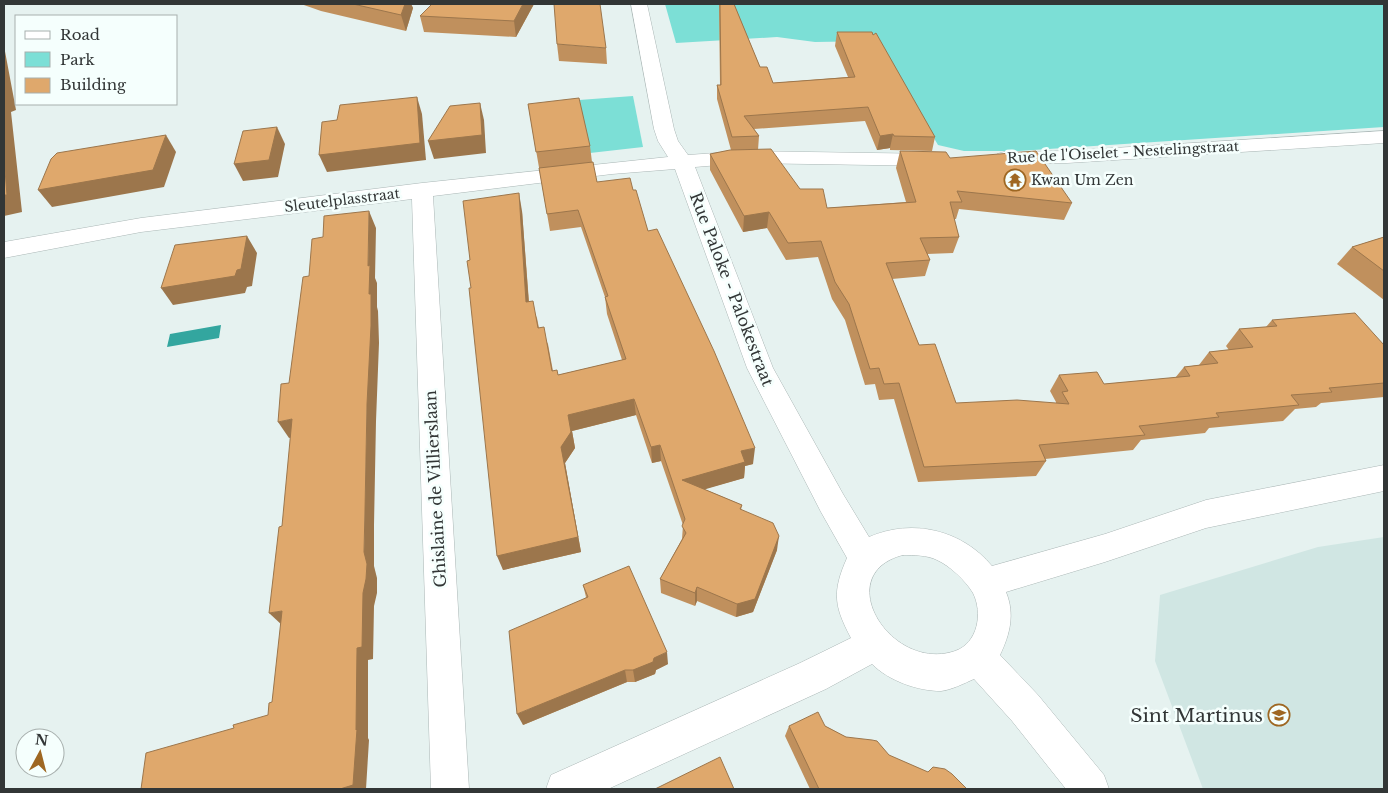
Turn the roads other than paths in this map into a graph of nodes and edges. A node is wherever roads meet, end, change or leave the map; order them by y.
1 (639, 4) edge
2 (1384, 136) edge
3 (983, 159) edge
4 (955, 160) edge
5 (682, 162) junction
6 (422, 190) junction
7 (4, 250) edge
8 (1384, 478) edge
9 (865, 559) junction
10 (986, 585) junction
11 (874, 645) junction
12 (979, 658) junction
13 (450, 789) edge
14 (565, 789) edge
15 (1090, 789) edge

1 - 5 street, Rue Paloke - Palokestraat
2 - 3 street, Rue de l'Oiselet - Nestelingstraat
4 - 5 street
5 - 6 street, Sleutelplasstraat
5 - 9 street, Rue Paloke - Palokestraat
6 - 7 street, Sleutelplasstraat
6 - 13 street, Ghislaine de Villierslaan
8 - 10 street
9 - 10 street
9 - 11 street
10 - 12 street
11 - 12 street
11 - 14 street
12 - 15 street

